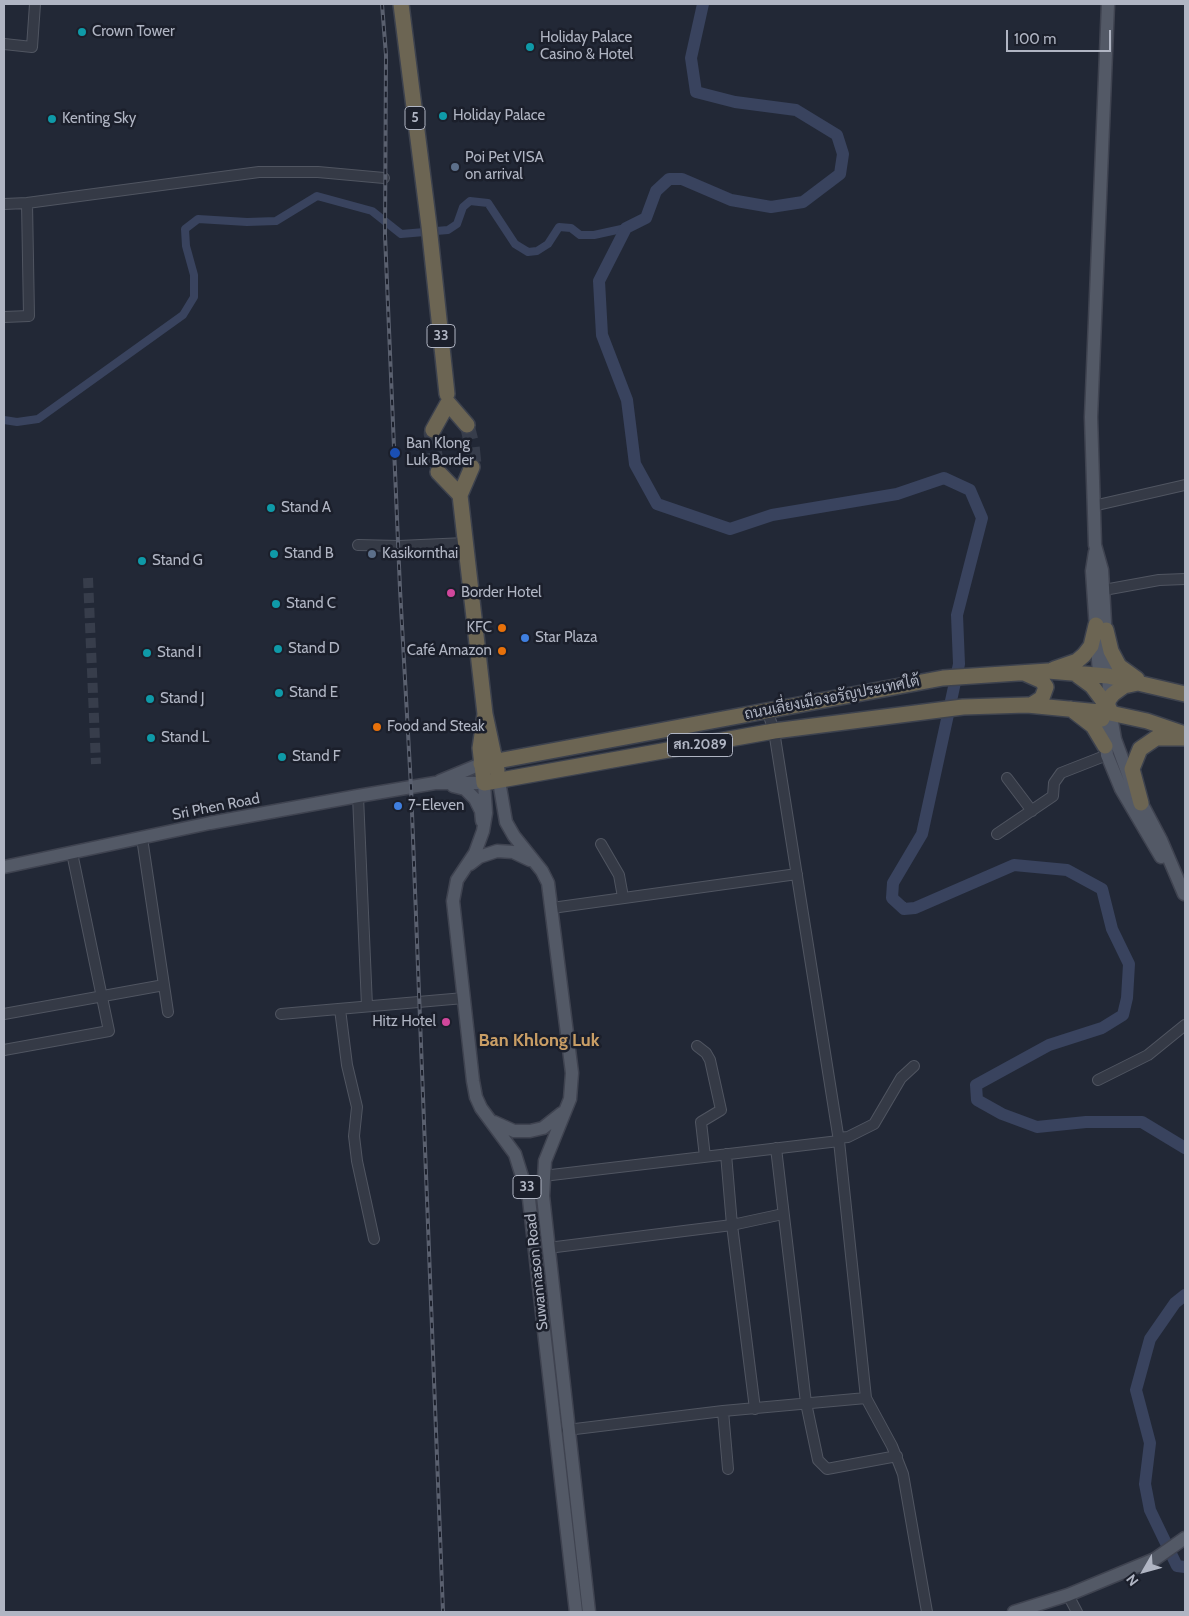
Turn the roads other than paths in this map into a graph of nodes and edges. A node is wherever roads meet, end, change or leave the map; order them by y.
1 (35, 4) edge
2 (401, 4) edge
3 (1108, 4) edge
4 (4, 44) edge
5 (384, 178) dead end
6 (27, 203) junction
7 (4, 204) edge
8 (435, 277) joint
9 (4, 317) edge
10 (447, 394) dead end
11 (467, 426) tunnel mouth
12 (433, 430) tunnel mouth
13 (472, 468) tunnel mouth
14 (438, 472) tunnel mouth
15 (1185, 486) edge
16 (460, 494) junction
17 (1093, 506) junction
18 (466, 543) junction
19 (358, 544) dead end
20 (1096, 545) junction
21 (1185, 579) edge
22 (1104, 590) junction
23 (1101, 628) junction
24 (1048, 671) junction
25 (1021, 672) junction
26 (1142, 684) junction
27 (1185, 694) edge
28 (1105, 699) junction
29 (1031, 705) junction
30 (1075, 709) junction
31 (767, 710) junction
32 (774, 731) junction
33 (1185, 734) edge
34 (1185, 738) edge
35 (1106, 750) junction
36 (488, 763) junction
37 (1007, 778) dead end
38 (491, 782) junction
39 (435, 783) junction
40 (358, 796) junction
41 (1141, 803) junction
42 (1032, 811) junction
43 (483, 831) junction
44 (997, 834) dead end
45 (142, 838) junction
46 (601, 844) dead end
47 (72, 853) junction
48 (535, 864) junction
49 (468, 865) junction
50 (4, 867) edge
51 (797, 874) junction
52 (1184, 895) edge
53 (624, 897) junction
54 (552, 908) junction
55 (164, 985) junction
56 (100, 996) junction
57 (464, 998) junction
58 (367, 1006) junction
59 (340, 1009) junction
60 (168, 1012) dead end
61 (4, 1014) edge
62 (281, 1014) dead end
63 (1185, 1025) edge
64 (697, 1046) dead end
65 (4, 1050) edge
66 (914, 1066) dead end
67 (1098, 1080) dead end
68 (567, 1105) junction
69 (491, 1120) junction
70 (838, 1140) junction
71 (776, 1148) junction
72 (726, 1154) junction
73 (705, 1157) junction
74 (543, 1176) junction
75 (783, 1214) junction
76 (732, 1225) junction
77 (374, 1238) dead end
78 (548, 1248) junction
79 (866, 1398) junction
80 (806, 1403) junction
81 (755, 1409) junction
82 (723, 1411) junction
83 (567, 1430) junction
84 (897, 1456) junction
85 (728, 1469) dead end
86 (1185, 1538) edge
87 (1068, 1595) junction
88 (576, 1612) edge
89 (589, 1612) edge
90 (927, 1612) edge
91 (1014, 1612) edge
92 (1077, 1612) edge

1 - 4 street
2 - 8 highway, 5
3 - 17 main road
5 - 6 street
6 - 7 street
6 - 9 street
8 - 10 highway, 33
11 - 12 highway
13 - 16 highway
14 - 16 highway
15 - 17 street
16 - 18 highway, Suwannason Road
17 - 20 main road
18 - 19 street
18 - 36 highway, Suwannason Road / 33
20 - 22 main road
20 - 23 main road
21 - 22 street
22 - 23 main road
23 - 24 highway
23 - 26 highway
23 - 28 main road
24 - 25 highway, ถนนเลี่ยงเมืองอรัญประเทศใต้ / สก.2089
24 - 28 highway, ถนนเลี่ยงเมืองอรัญประเทศใต้ / สก.2089
25 - 29 highway
25 - 31 highway, ถนนเลี่ยงเมืองอรัญประเทศใต้ / สก.2089
26 - 27 highway, ถนนเลี่ยงเมืองอรัญประเทศใต้ / สก.2089
26 - 28 highway, ถนนเลี่ยงเมืองอรัญประเทศใต้ / สก.2089
26 - 28 highway
28 - 30 highway, ถนนเลี่ยงเมืองอรัญประเทศใต้ / สก.2089
28 - 33 highway, ถนนเลี่ยงเมืองอรัญประเทศใต้ / สก.2089
28 - 35 main road
28 - 41 main road
29 - 30 highway, ถนนเลี่ยงเมืองอรัญประเทศใต้ / สก.2089
29 - 32 highway, ถนนเลี่ยงเมืองอรัญประเทศใต้ / สก.2089
30 - 35 highway
31 - 32 street
31 - 36 highway, ถนนเลี่ยงเมืองอรัญประเทศใต้ / สก.2089
32 - 38 highway, ถนนเลี่ยงเมืองอรัญประเทศใต้ / สก.2089
32 - 51 street
34 - 41 highway
35 - 42 street
35 - 52 main road
36 - 38 highway, Suwannason Road / 33
36 - 39 main road, Sri Phen Road
37 - 42 street
38 - 39 main road, Sri Phen Road
38 - 43 main road, Suwannason Road / 33
38 - 48 main road, Suwannason Road / 33
39 - 40 main road, Sri Phen Road
39 - 43 main road
40 - 45 main road, Sri Phen Road
40 - 58 street
41 - 52 main road
42 - 44 street
43 - 49 main road, Suwannason Road / 33
45 - 47 main road, Sri Phen Road
45 - 55 street
46 - 53 street
47 - 50 main road, Sri Phen Road
47 - 56 street
48 - 49 main road
48 - 54 main road, Suwannason Road / 33
49 - 57 main road, Suwannason Road / 33
51 - 53 street
51 - 70 street
53 - 54 street
54 - 68 main road, Suwannason Road / 33
55 - 56 street
55 - 60 street
56 - 61 street
56 - 65 street
57 - 58 street
57 - 69 main road, Suwannason Road / 33
58 - 59 street
59 - 62 street
59 - 77 street
63 - 67 street
64 - 73 street
66 - 70 street
68 - 69 main road
68 - 74 main road, Suwannason Road / 33
69 - 88 main road, Suwannason Road / 33
70 - 71 street
70 - 79 street
71 - 72 street
71 - 75 street
72 - 73 street
72 - 76 street
73 - 74 street
74 - 78 main road, Suwannason Road / 33
75 - 76 street
75 - 80 street
76 - 78 street
76 - 81 street
78 - 83 main road, Suwannason Road / 33
79 - 80 street
79 - 84 street
80 - 81 street
80 - 84 street
81 - 82 street
82 - 83 street
82 - 85 street
83 - 89 main road, Suwannason Road / 33
84 - 90 street
86 - 87 main road
87 - 91 main road
87 - 92 street

